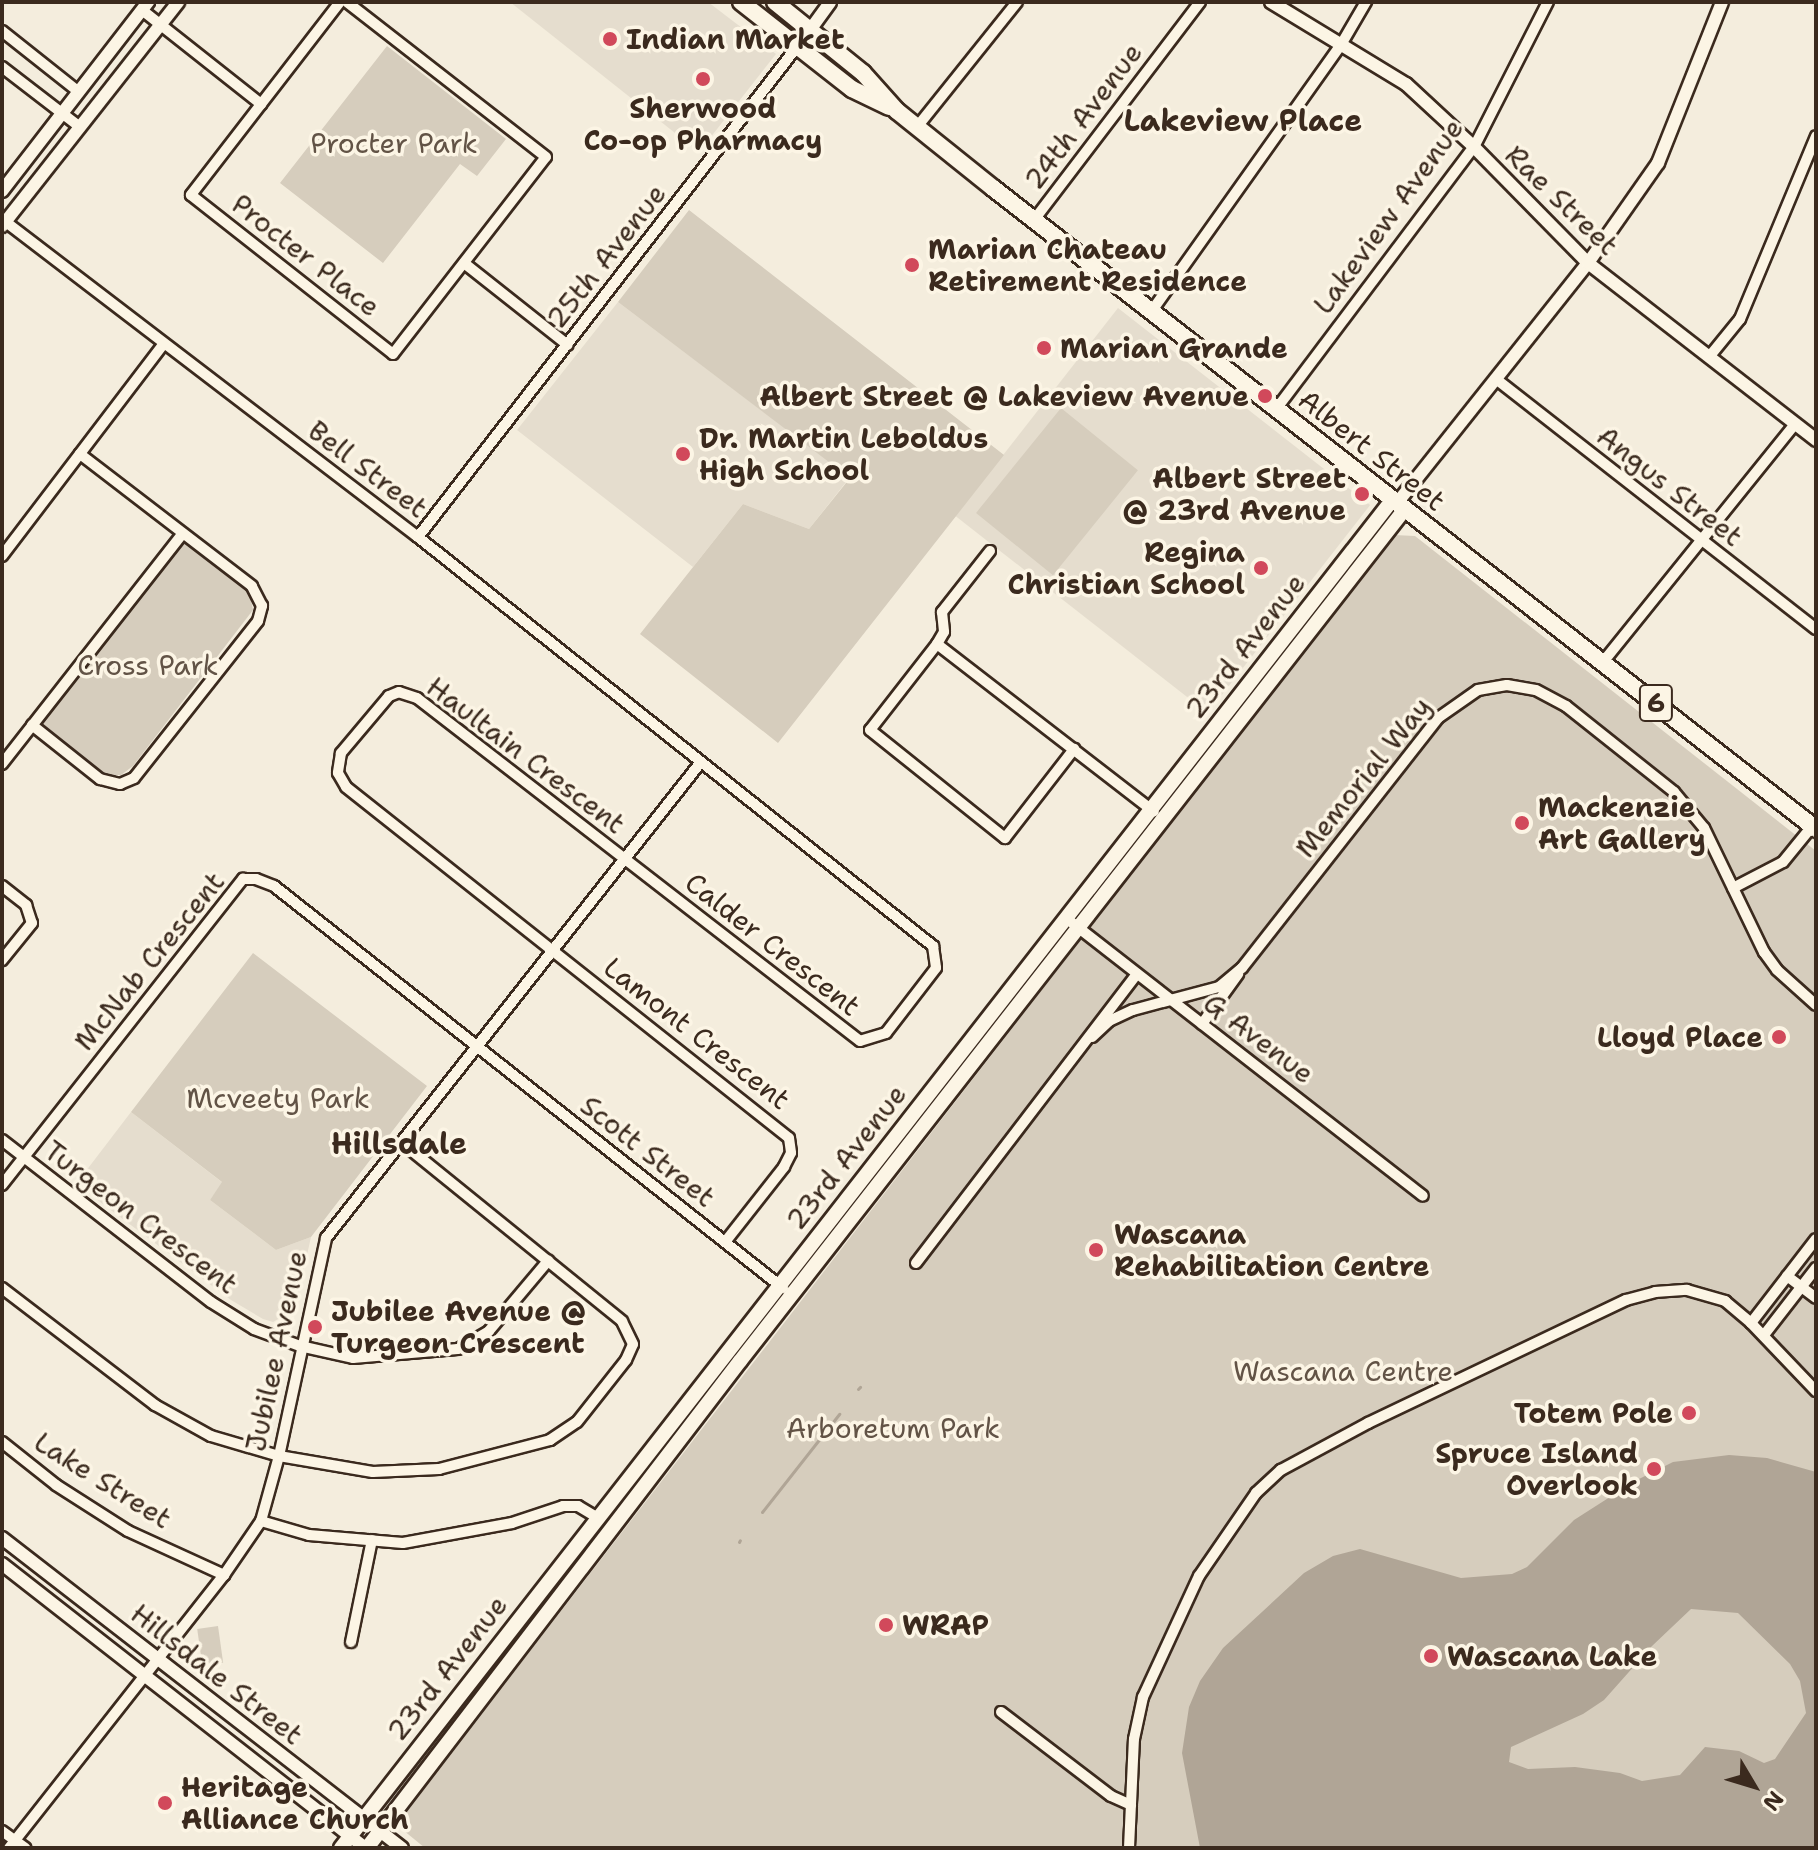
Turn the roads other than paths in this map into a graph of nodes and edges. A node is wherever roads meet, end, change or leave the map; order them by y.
1 (178, 2) edge
2 (340, 2) edge
3 (347, 2) edge
4 (741, 2) edge
5 (775, 2) edge
6 (830, 2) edge
7 (1017, 2) edge
8 (1200, 2) edge
9 (1271, 2) edge
10 (1366, 2) edge
11 (1548, 2) edge
12 (1722, 2) edge
13 (145, 6) edge
14 (161, 24) junction
15 (810, 30) junction
16 (2, 31) edge
17 (1342, 43) junction
18 (798, 45) junction
19 (2, 67) edge
20 (79, 92) junction
21 (261, 104) junction
22 (897, 111) junction
23 (62, 114) junction
24 (80, 127) junction
25 (917, 127) junction
26 (1816, 136) edge
27 (1474, 147) junction
28 (1811, 162) edge
29 (2, 191) edge
30 (1034, 220) junction
31 (3, 223) edge
32 (464, 263) junction
33 (1588, 263) junction
34 (1151, 312) junction
35 (163, 345) junction
36 (568, 345) junction
37 (1709, 357) junction
38 (1496, 379) junction
39 (1277, 408) junction
40 (1795, 424) junction
41 (1816, 440) edge
42 (80, 454) junction
43 (1398, 503) junction
44 (183, 533) junction
45 (418, 537) junction
46 (1700, 540) junction
47 (990, 551) dead end
48 (2, 556) edge
49 (1816, 629) edge
50 (937, 644) junction
51 (1603, 662) junction
52 (32, 725) junction
53 (1074, 749) junction
54 (701, 762) junction
55 (2, 764) edge
56 (1157, 814) junction
57 (1815, 826) edge
58 (623, 858) junction
59 (2, 886) edge
60 (1733, 888) junction
61 (1072, 923) junction
62 (551, 949) junction
63 (2, 960) edge
64 (1242, 968) junction
65 (1137, 974) junction
66 (1172, 1001) junction
67 (1816, 1005) edge
68 (1202, 1024) junction
69 (1092, 1037) junction
70 (474, 1046) junction
71 (2, 1140) edge
72 (401, 1142) junction
73 (24, 1157) junction
74 (2, 1185) edge
75 (1423, 1196) dead end
76 (1816, 1239) edge
77 (725, 1242) junction
78 (548, 1261) junction
79 (916, 1263) dead end
80 (1816, 1268) edge
81 (1787, 1276) junction
82 (1801, 1287) junction
83 (2, 1288) edge
84 (786, 1290) junction
85 (1816, 1298) edge
86 (1751, 1323) junction
87 (1764, 1335) junction
88 (300, 1346) junction
89 (1816, 1391) edge
90 (2, 1442) edge
91 (279, 1456) junction
92 (596, 1517) junction
93 (261, 1521) junction
94 (2, 1538) edge
95 (372, 1540) junction
96 (2, 1564) edge
97 (224, 1575) junction
98 (351, 1642) dead end
99 (157, 1659) junction
100 (143, 1676) junction
101 (1001, 1712) dead end
102 (1131, 1805) junction
103 (364, 1818) junction
104 (2, 1831) edge
105 (380, 1831) junction
106 (345, 1842) edge
107 (12, 1844) edge
108 (25, 1848) edge
109 (367, 1848) edge
110 (402, 1848) edge
111 (1129, 1848) edge

1 - 14 street
2 - 21 street, Procter Place
3 - 32 street, Procter Place
4 - 18 main road, Albert Street / 6
5 - 15 main road, Albert Street / 6
6 - 15 street, 25th Avenue
7 - 25 street
8 - 30 street, 24th Avenue
9 - 17 street, Rae Street
10 - 17 street
11 - 27 street, Lakeview Avenue
12 - 33 street, 23rd Avenue
13 - 14 street
13 - 20 street
14 - 21 street
14 - 24 street
15 - 18 street, 25th Avenue
15 - 22 main road, Albert Street / 6
16 - 20 street
17 - 27 street, Rae Street
17 - 34 street
18 - 22 main road, Albert Street / 6
18 - 36 street, 25th Avenue
19 - 23 street
20 - 23 street
21 - 32 street, Procter Place
22 - 25 main road, Albert Street / 6
23 - 24 street
23 - 29 street
24 - 31 street
25 - 30 main road, Albert Street / 6
26 - 28 street
27 - 33 street, Rae Street
27 - 39 street, Lakeview Avenue
28 - 37 street
30 - 34 main road, Albert Street / 6
31 - 35 street, Bell Street
32 - 36 street
33 - 37 street, Rae Street
33 - 38 street, 23rd Avenue
34 - 39 main road, Albert Street / 6
35 - 42 street
35 - 45 street, Bell Street
36 - 45 street, 25th Avenue
37 - 40 street, Rae Street
38 - 43 street, 23rd Avenue
38 - 46 street, Angus Street
39 - 43 main road, Albert Street / 6
40 - 41 street, Rae Street
40 - 46 street
42 - 44 street
42 - 48 street
43 - 51 main road, Albert Street / 6
43 - 56 main road, 23rd Avenue
44 - 52 street
44 - 52 street
45 - 54 street, Bell Street
46 - 49 street, Angus Street
46 - 51 street
47 - 50 street
50 - 53 street
50 - 53 street
51 - 57 main road, Albert Street / 6
52 - 55 street
53 - 56 street
54 - 58 street, Jubilee Avenue
54 - 58 street, Calder Crescent
56 - 61 main road, 23rd Avenue
57 - 60 street
58 - 62 street, Jubilee Avenue
58 - 62 street, Haultain Crescent
59 - 63 street
60 - 64 street, Memorial Way
60 - 67 street, Memorial Way
61 - 65 street, G Avenue
61 - 84 main road, 23rd Avenue
62 - 70 street, Jubilee Avenue
62 - 77 street, Lamont Crescent
64 - 66 street, Memorial Way
64 - 68 street
65 - 66 street, G Avenue
65 - 69 street, Memorial Way
66 - 68 street, G Avenue
66 - 69 street, Memorial Way
68 - 75 street, G Avenue
69 - 79 street, Memorial Way
70 - 72 street, Jubilee Avenue
70 - 73 street, McNab Crescent
70 - 77 street, Scott Street
71 - 73 street, Turgeon Crescent
72 - 78 street
72 - 88 street, Jubilee Avenue
73 - 74 street, McNab Crescent
73 - 88 street, Turgeon Crescent
76 - 81 street
77 - 84 street, Scott Street
78 - 88 street, Turgeon Crescent
78 - 91 street
80 - 82 street
81 - 82 street
81 - 86 street
82 - 85 street
82 - 87 street
83 - 91 street
84 - 92 main road, 23rd Avenue
84 - 105 main road, 23rd Avenue
86 - 87 street
86 - 102 street
87 - 89 street
88 - 91 street, Jubilee Avenue
90 - 97 street, Lake Street
91 - 93 street, Jubilee Avenue
92 - 95 street
92 - 103 main road, 23rd Avenue
93 - 95 street
93 - 97 street, Jubilee Avenue
94 - 99 street, Hillsdale Street
95 - 98 street
96 - 100 street, Hillsdale Street
97 - 99 street, Jubilee Avenue
99 - 100 street, Jubilee Avenue
99 - 103 street, Hillsdale Street
100 - 106 street, Hillsdale Street
100 - 107 street, Jubilee Avenue
101 - 102 street
102 - 111 street
103 - 105 street, Hillsdale Street
103 - 106 main road, 23rd Avenue
104 - 107 street
105 - 109 main road, 23rd Avenue
105 - 110 street, Hillsdale Street
106 - 109 street, Hillsdale Street
107 - 108 street

